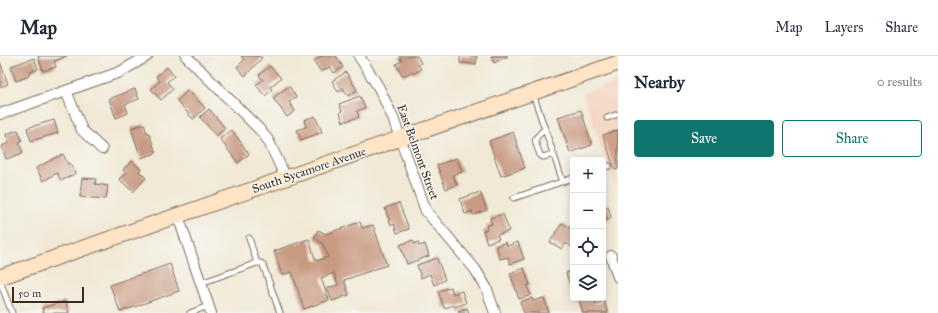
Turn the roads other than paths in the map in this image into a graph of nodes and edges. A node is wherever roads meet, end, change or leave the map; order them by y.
1 (147, 56) edge
2 (186, 56) edge
3 (358, 56) edge
4 (618, 63) edge
5 (66, 91) junction
6 (533, 93) junction
7 (0, 114) edge
8 (618, 114) edge
9 (607, 118) dead end
10 (546, 129) junction
11 (400, 139) junction
12 (102, 149) dead end
13 (554, 154) junction
14 (609, 166) dead end
15 (606, 167) edge
16 (286, 178) junction
17 (570, 179) edge
18 (563, 182) junction
19 (514, 198) dead end
20 (178, 216) junction
21 (249, 238) dead end
22 (611, 256) dead end
23 (257, 263) junction
24 (618, 276) edge
25 (0, 277) edge
26 (0, 281) edge
27 (201, 283) junction
28 (209, 310) edge
29 (10, 313) edge
30 (190, 313) edge
31 (280, 313) edge
32 (495, 313) edge

1 - 5 street
2 - 16 street
3 - 11 street, East Belmont Street
4 - 6 main road, South Sycamore Avenue
5 - 7 street
5 - 12 street
6 - 10 lane
6 - 11 main road, South Sycamore Avenue
8 - 9 lane
10 - 13 lane
10 - 13 lane
11 - 16 main road, South Sycamore Avenue
11 - 32 street, East Belmont Street
13 - 18 lane
14 - 15 lane
16 - 20 main road, South Sycamore Avenue
17 - 18 lane
18 - 19 lane
20 - 25 main road, South Sycamore Avenue
20 - 27 street
21 - 23 lane
22 - 24 street
23 - 27 lane
23 - 31 lane
26 - 29 lane
27 - 28 street
28 - 30 lane

